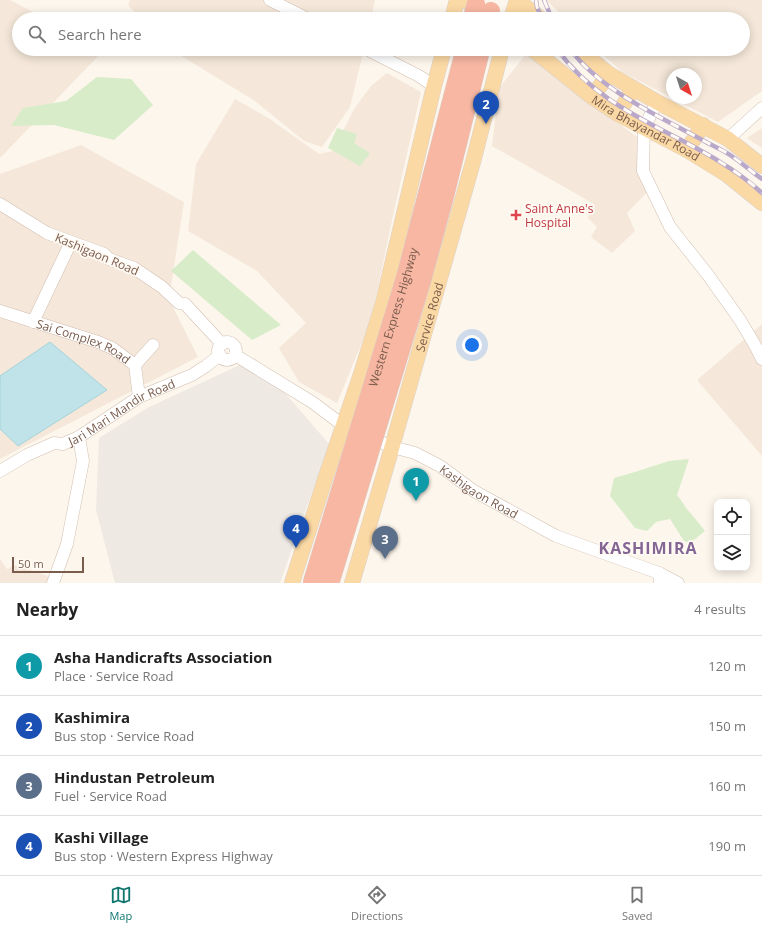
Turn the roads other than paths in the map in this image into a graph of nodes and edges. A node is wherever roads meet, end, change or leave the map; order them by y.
1 (270, 0) edge
2 (457, 0) edge
3 (517, 0) edge
4 (534, 11) edge
5 (294, 12) edge
6 (454, 12) edge
7 (513, 12) edge
8 (380, 56) edge
9 (442, 56) edge
10 (463, 56) edge
11 (479, 56) edge
12 (500, 56) edge
13 (541, 56) edge
14 (587, 56) edge
15 (609, 74) junction
16 (434, 86) junction
17 (633, 89) junction
18 (592, 97) junction
19 (657, 102) junction
20 (762, 108) edge
21 (618, 114) junction
22 (703, 125) junction
23 (644, 128) junction
24 (728, 139) junction
25 (687, 150) junction
26 (762, 166) edge
27 (762, 203) edge
28 (0, 204) edge
29 (71, 242) junction
30 (0, 311) edge
31 (33, 322) junction
32 (153, 345) dead end
33 (221, 350) junction
34 (762, 359) edge
35 (135, 365) junction
36 (140, 397) junction
37 (344, 426) junction
38 (79, 437) junction
39 (63, 444) junction
40 (392, 447) junction
41 (0, 471) edge
42 (0, 481) edge
43 (660, 578) edge
44 (53, 583) edge
45 (292, 583) edge
46 (312, 583) edge
47 (330, 583) edge
48 (352, 583) edge
49 (678, 583) edge

1 - 5 street
2 - 6 main road
3 - 4 main road
3 - 7 main road
8 - 16 street
9 - 16 main road
10 - 46 highway, Western Express Highway, bridge
11 - 47 highway, Western Express Highway, bridge
12 - 40 main road, Service Road
13 - 18 main road, Mira Bhayandar Road
14 - 15 main road
15 - 17 main road
15 - 18 main road
16 - 37 main road
17 - 19 main road
17 - 21 main road
18 - 21 main road, Mira Bhayandar Road
19 - 22 main road
19 - 23 street
20 - 24 street
21 - 23 main road, Mira Bhayandar Road
22 - 24 main road
22 - 25 main road
23 - 25 main road, Mira Bhayandar Road
23 - 34 street
24 - 26 main road
25 - 27 main road, Mira Bhayandar Road
28 - 29 street, Kashigaon Road
29 - 31 street
29 - 33 street, Kashigaon Road
30 - 31 street, Sai Complex Road
31 - 35 street, Sai Complex Road
32 - 35 street
33 - 36 street, Jari Mari Mandir Road
33 - 37 street, Kashigaon Road
35 - 36 street, Sai Complex Road
36 - 38 street, Jari Mari Mandir Road
37 - 40 street, Kashigaon Road
37 - 45 main road
38 - 39 street, Jari Mari Mandir Road
38 - 44 street
39 - 41 street, Jari Mari Mandir Road
39 - 42 street
40 - 43 street, Kashigaon Road
40 - 48 main road, Service Road
43 - 49 street, Kashigaon Road

